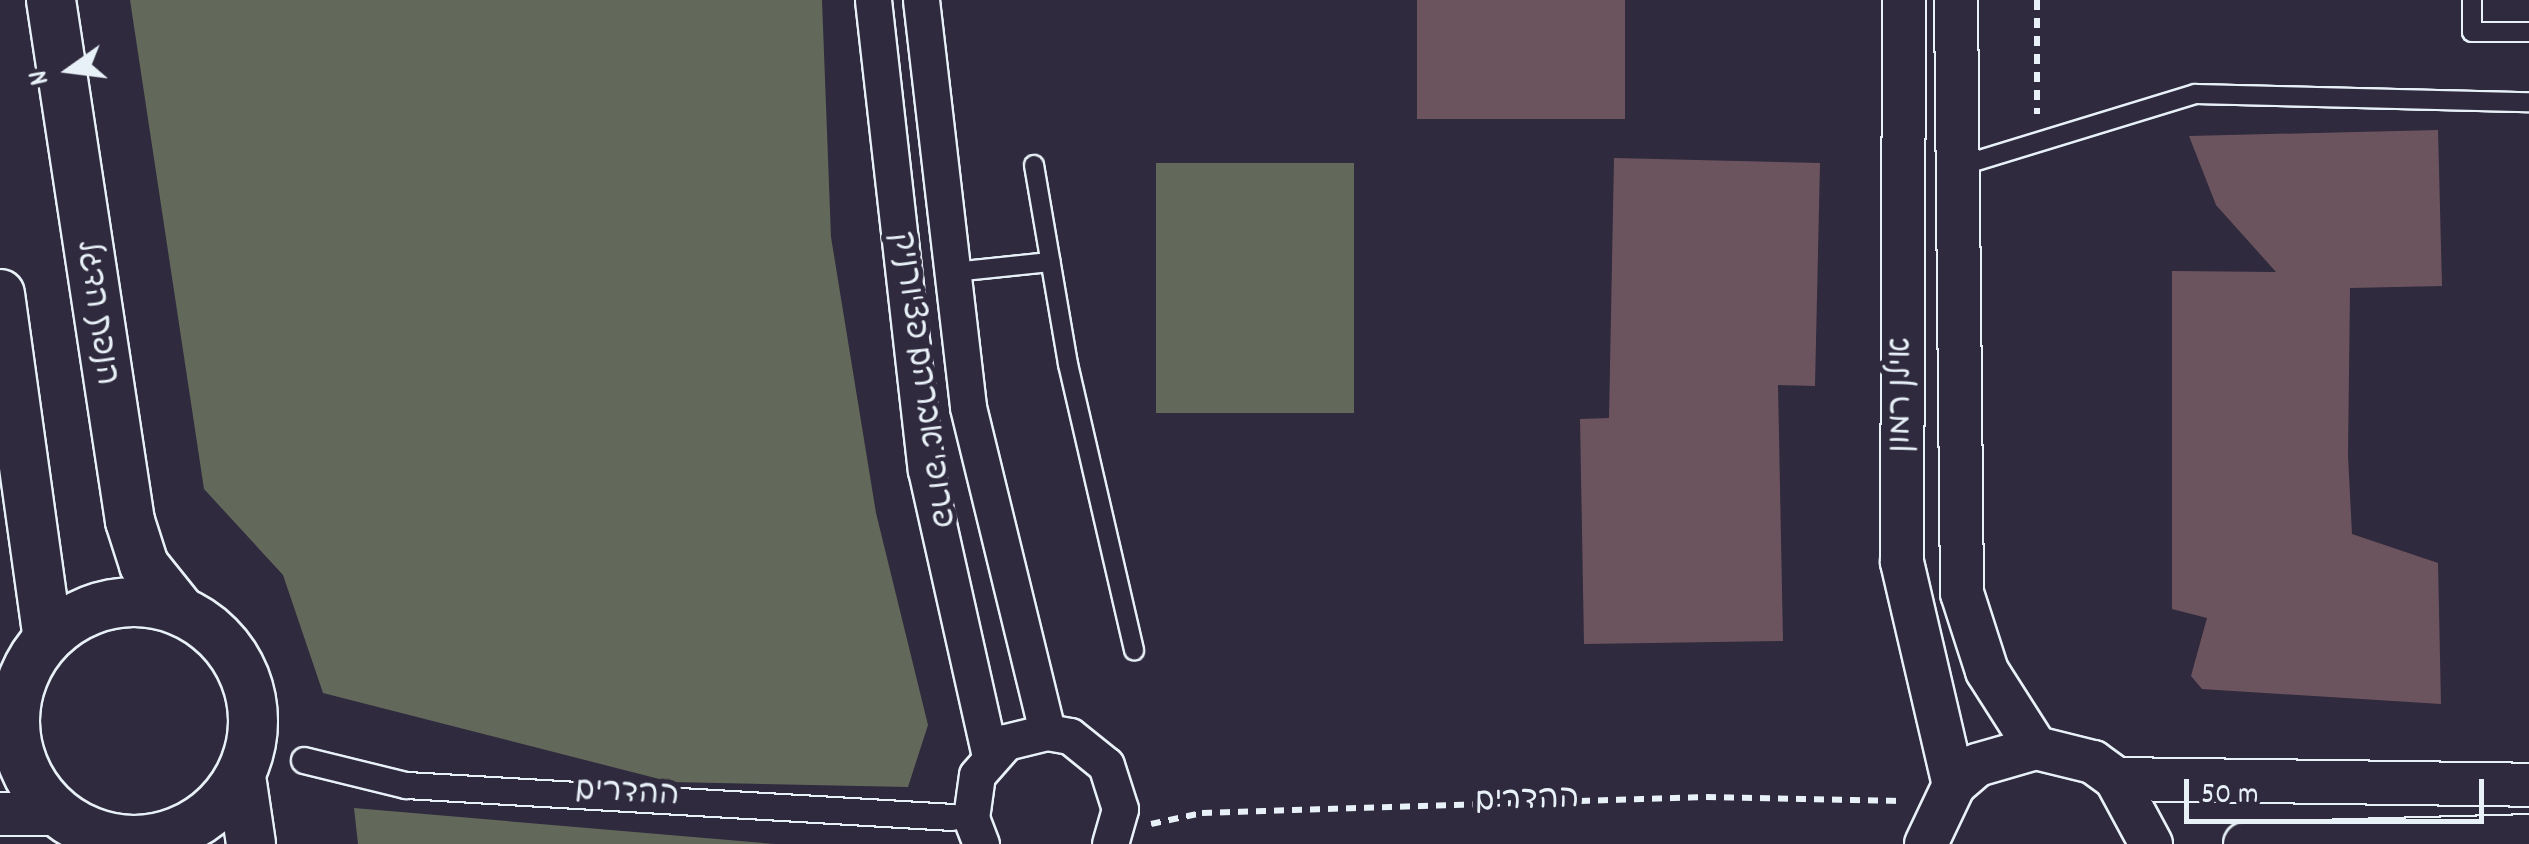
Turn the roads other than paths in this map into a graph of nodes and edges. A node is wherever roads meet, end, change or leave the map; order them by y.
1 (50, 0) edge
2 (873, 0) edge
3 (922, 0) edge
4 (1904, 0) edge
5 (1956, 0) edge
6 (2472, 0) edge
7 (2529, 32) edge
8 (2529, 102) edge
9 (1034, 165) dead end
10 (1960, 166) junction
11 (1050, 262) junction
12 (953, 272) junction
13 (0, 294) edge
14 (180, 610) junction
15 (48, 638) junction
16 (1134, 651) dead end
17 (9, 701) edge
18 (1048, 732) junction
19 (2036, 748) junction
20 (990, 756) junction
21 (304, 760) dead end
22 (241, 776) junction
23 (2116, 779) junction
24 (2529, 785) edge
25 (1947, 794) junction
26 (0, 814) edge
27 (60, 814) junction
28 (952, 817) dead end
29 (2529, 836) edge
30 (1113, 838) edge
31 (104, 840) edge
32 (251, 844) edge
33 (981, 844) edge
34 (1926, 844) edge
35 (2151, 844) edge
36 (2246, 844) edge

1 - 14 main road, הנפת הדגל
2 - 20 street, פרופ' אברהם פצ'ורניק
3 - 12 street, פרופ' אברהם פצ'ורניק
4 - 25 street, אילן רמון
5 - 10 street, אילן רמון
6 - 7 lane
8 - 10 lane
9 - 11 lane
10 - 19 street, אילן רמון
11 - 12 lane
11 - 16 lane
12 - 18 street, פרופ' אברהם פצ'ורניק
13 - 15 main road
14 - 15 main road
14 - 22 main road
15 - 17 main road
17 - 27 main road
18 - 20 street
18 - 30 street
19 - 23 street
19 - 25 street
20 - 33 street
21 - 28 street, ההדרים
22 - 31 main road
22 - 32 main road
23 - 24 street
23 - 35 street
25 - 34 street
26 - 27 street
27 - 31 main road
29 - 36 street

